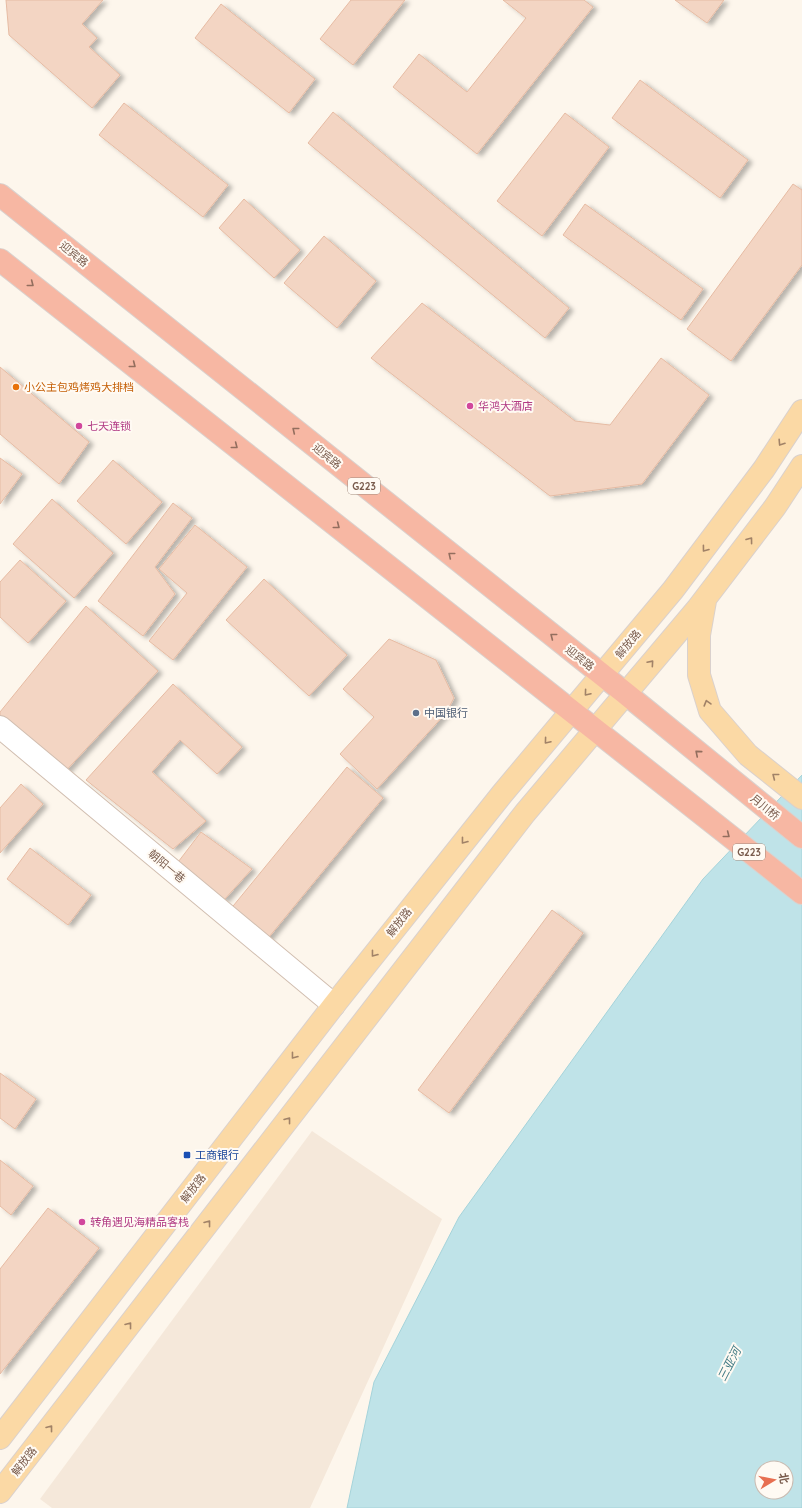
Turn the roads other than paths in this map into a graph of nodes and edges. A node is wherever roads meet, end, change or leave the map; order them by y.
1 (0, 195) edge
2 (0, 260) edge
3 (802, 410) edge
4 (802, 466) edge
5 (705, 600) junction
6 (602, 675) junction
7 (625, 693) junction
8 (572, 711) junction
9 (0, 727) edge
10 (595, 729) junction
11 (728, 778) joint
12 (802, 798) edge
13 (802, 837) edge
14 (802, 893) edge
15 (334, 1004) junction
16 (0, 1438) edge
17 (0, 1492) edge

6 -> 1 highway, 迎宾路 / G223
2 -> 8 highway, G223
3 -> 6 main road, 解放路
5 -> 4 main road, 解放路
7 -> 5 main road, 解放路
12 -> 5 main road
6 - 7 highway, 迎宾路 / G223
6 -> 8 main road, 解放路
7 - 10 main road, 解放路
11 -> 7 highway, 迎宾路 / G223
8 - 10 highway, G223
8 -> 15 main road, 解放路
9 - 15 street, 朝阳一巷
10 -> 14 highway, G223
17 -> 10 main road, 解放路
11 - 13 highway, 月川桥 / G223
15 -> 16 main road, 解放路

